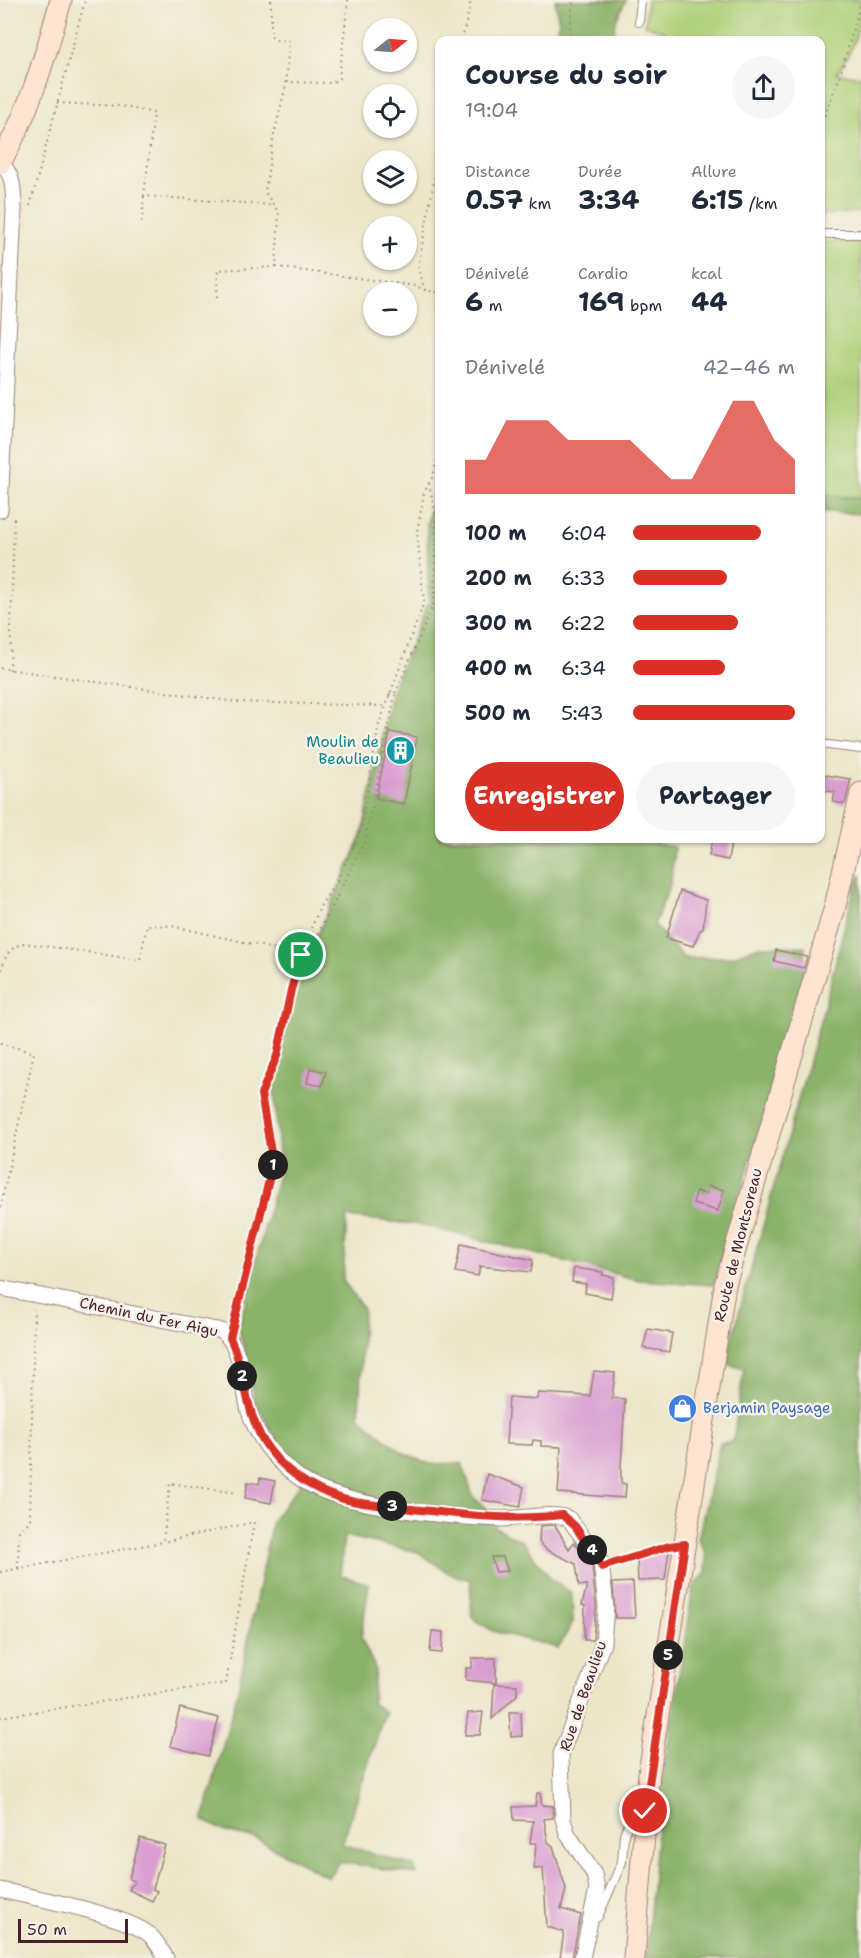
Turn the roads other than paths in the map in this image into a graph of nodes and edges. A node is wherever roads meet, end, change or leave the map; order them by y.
1 (61, 0) edge
2 (641, 0) edge
3 (639, 22) dead end
4 (0, 163) edge
5 (825, 234) edge
6 (861, 234) edge
7 (7, 512) edge
8 (825, 745) edge
9 (861, 749) edge
10 (861, 793) edge
11 (261, 1094) road end
12 (0, 1288) edge
13 (230, 1338) junction
14 (584, 1538) joint
15 (645, 1811) junction
16 (0, 1890) edge
17 (587, 1934) junction
18 (166, 1958) edge
19 (582, 1958) edge
20 (634, 1958) edge

1 - 4 main road
2 - 3 lane
4 - 7 street
5 - 6 lane
8 - 9 lane
10 - 15 main road, Route de Montsoreau
11 - 13 lane
12 - 13 street, Chemin du Fer Aigu
13 - 14 street, Chemin du Fer Aigu
14 - 17 street, Rue de Beaulieu
15 - 17 lane
15 - 20 main road, Route de Montsoreau
16 - 18 street
17 - 19 street, Rue de Beaulieu

